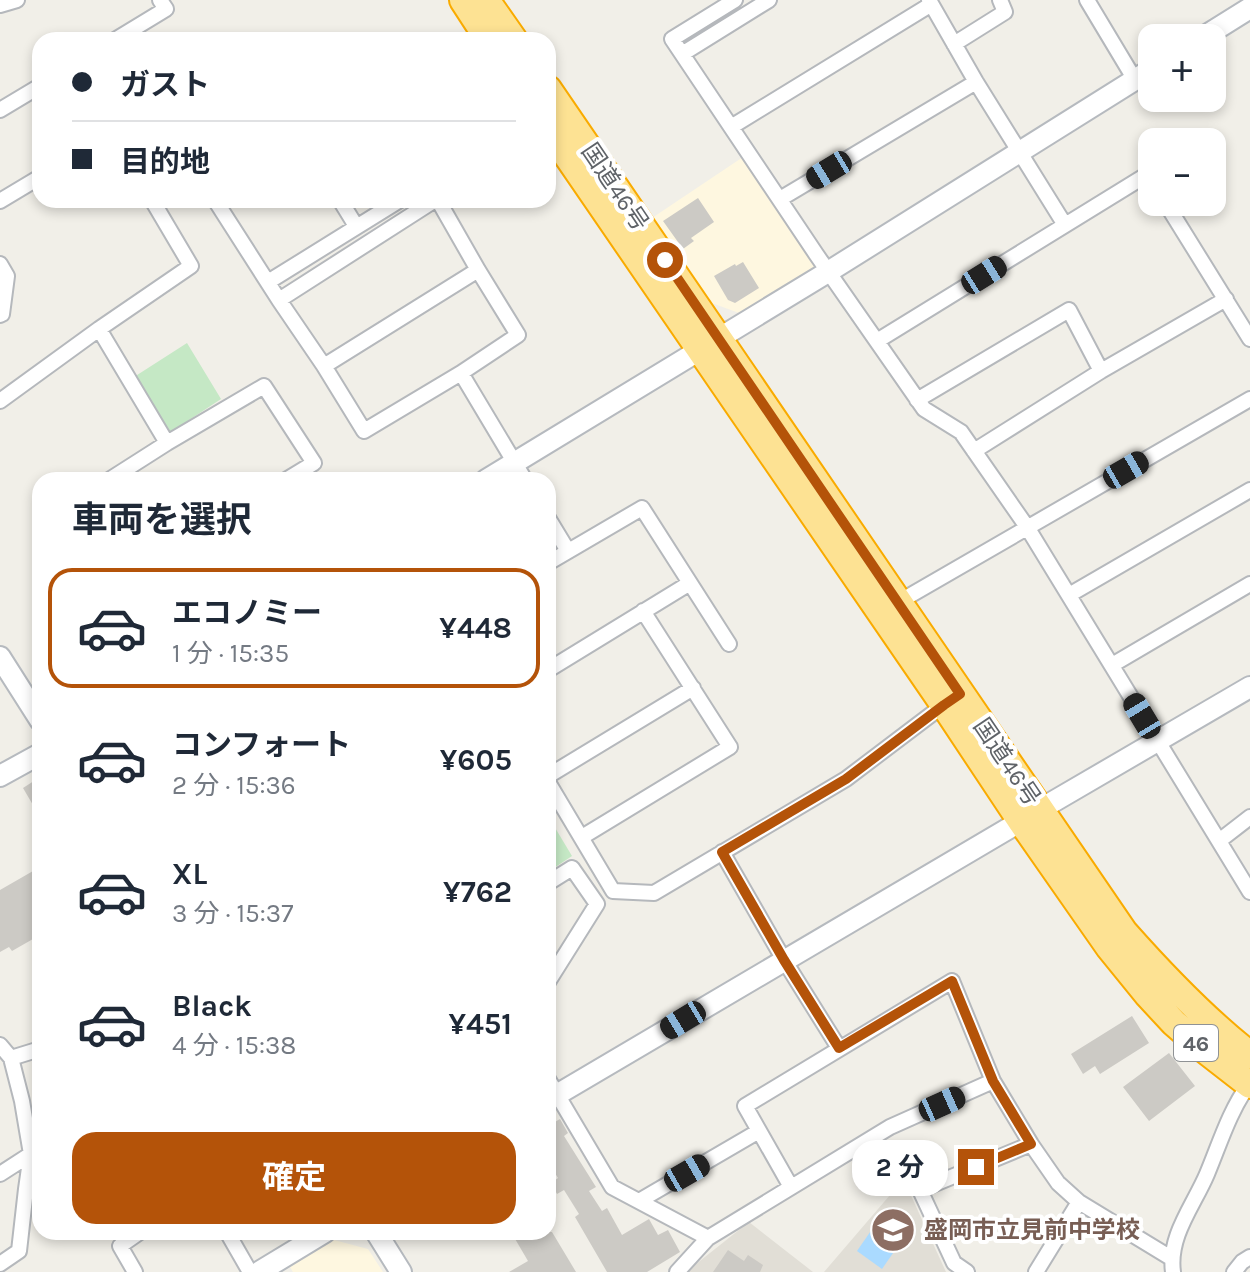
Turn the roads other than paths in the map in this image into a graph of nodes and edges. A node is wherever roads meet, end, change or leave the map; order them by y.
1 (17, 0) edge
2 (160, 0) edge
3 (463, 0) edge
4 (486, 0) edge
5 (735, 0) edge
6 (769, 0) edge
7 (1000, 0) edge
8 (1087, 0) edge
9 (929, 2) edge
10 (0, 5) edge
11 (1246, 10) edge
12 (1224, 24) edge
13 (128, 32) edge
14 (484, 32) edge
15 (508, 32) edge
16 (954, 44) junction
17 (682, 54) junction
18 (1138, 68) edge
19 (1138, 78) edge
20 (976, 82) junction
21 (32, 91) edge
22 (556, 102) edge
23 (0, 110) edge
24 (731, 127) junction
25 (556, 139) edge
26 (1020, 153) junction
27 (1138, 180) edge
28 (32, 182) edge
29 (780, 199) junction
30 (0, 201) edge
31 (157, 208) edge
32 (220, 208) edge
33 (345, 208) edge
34 (386, 208) edge
35 (424, 208) edge
36 (442, 208) edge
37 (1174, 216) edge
38 (1065, 225) junction
39 (356, 226) junction
40 (0, 264) edge
41 (478, 270) junction
42 (828, 272) junction
43 (268, 282) junction
44 (1226, 299) junction
45 (279, 300) junction
46 (0, 315) edge
47 (99, 329) junction
48 (1250, 339) edge
49 (877, 341) junction
50 (710, 345) junction
51 (324, 366) junction
52 (1101, 371) junction
53 (461, 373) junction
54 (1250, 399) edge
55 (917, 400) junction
56 (0, 401) edge
57 (167, 443) junction
58 (974, 451) junction
59 (122, 472) edge
60 (299, 472) edge
61 (519, 472) edge
62 (1250, 490) edge
63 (1027, 527) junction
64 (556, 531) edge
65 (568, 551) junction
66 (556, 558) edge
67 (690, 583) junction
68 (1250, 584) edge
69 (1069, 595) junction
70 (897, 603) junction
71 (643, 611) junction
72 (729, 644) dead end
73 (0, 657) edge
74 (556, 665) edge
75 (1112, 665) junction
76 (1250, 687) edge
77 (693, 688) junction
78 (952, 700) junction
79 (32, 707) edge
80 (1157, 741) junction
81 (32, 758) edge
82 (556, 771) edge
83 (0, 776) edge
84 (556, 795) edge
85 (1030, 816) junction
86 (1250, 817) edge
87 (582, 837) junction
88 (1219, 841) junction
89 (722, 852) junction
90 (556, 878) edge
91 (1250, 892) edge
92 (784, 960) junction
93 (556, 969) edge
94 (0, 1045) edge
95 (839, 1048) junction
96 (32, 1051) edge
97 (1250, 1055) edge
98 (11, 1058) junction
99 (993, 1081) junction
100 (1249, 1084) edge
101 (556, 1089) edge
102 (556, 1100) edge
103 (759, 1131) junction
104 (1031, 1144) junction
105 (31, 1154) junction
106 (0, 1174) edge
107 (791, 1187) junction
108 (639, 1201) junction
109 (1079, 1202) junction
110 (708, 1238) junction
111 (129, 1240) edge
112 (232, 1240) edge
113 (312, 1240) edge
114 (381, 1240) edge
115 (1250, 1257) edge
116 (0, 1264) edge
117 (1172, 1265) edge
118 (135, 1272) edge
119 (250, 1272) edge
120 (259, 1272) edge
121 (401, 1272) edge
122 (677, 1272) edge
123 (967, 1272) edge
124 (1036, 1272) edge
125 (1234, 1272) edge

1 - 10 street
2 - 13 street
3 - 14 highway
4 - 15 highway
5 - 17 street
6 - 17 street
7 - 16 street
8 - 18 street
9 - 16 street
9 - 24 street
11 - 12 street
16 - 20 street
17 - 24 street
19 - 26 street
20 - 26 street
20 - 29 street
21 - 23 street
22 - 50 highway, 国道46号 / 46
24 - 29 street
25 - 50 highway, 国道46号 / 46
26 - 38 street
26 - 42 street
27 - 38 street
28 - 30 street
29 - 42 street
31 - 47 street
32 - 43 street
33 - 39 street
34 - 39 street
35 - 45 street
36 - 41 street
37 - 44 street
38 - 49 street
39 - 43 street
40 - 46 street
41 - 51 street
41 - 53 street
42 - 49 street
42 - 50 street
43 - 45 street
44 - 48 street
44 - 52 street
45 - 51 street
47 - 56 street
47 - 57 street
49 - 55 street
50 - 61 street
50 - 70 highway, 国道46号 / 46
50 - 78 highway, 国道46号 / 46
51 - 53 street
52 - 55 street
52 - 58 street
53 - 61 street
54 - 63 street
55 - 58 street
57 - 59 street
57 - 60 street
58 - 63 street
62 - 69 street
63 - 69 street
63 - 70 street
64 - 65 street
65 - 66 street
65 - 67 street
67 - 71 street
67 - 72 street
68 - 75 street
69 - 75 street
70 - 78 highway, 国道46号 / 46
71 - 74 street
71 - 77 street
73 - 79 street
75 - 80 street
76 - 80 street
77 - 82 street
77 - 87 street
78 - 85 highway, 国道46号 / 46
78 - 89 street
80 - 85 street
80 - 88 street
81 - 83 street
84 - 87 street
85 - 92 street
85 - 97 highway, 国道46号 / 46
85 - 100 highway, 国道46号 / 46
86 - 88 street
87 - 89 street
88 - 91 street
89 - 92 street
90 - 93 street
92 - 95 street
92 - 101 street
94 - 98 street
95 - 99 street
95 - 103 street
96 - 98 street
98 - 105 street
99 - 104 street
99 - 107 street
100 - 117 street
102 - 108 street
103 - 107 street
103 - 108 street
104 - 109 street
104 - 123 street
105 - 106 street
105 - 116 street
107 - 110 street
108 - 110 street
109 - 117 street
109 - 124 street
110 - 122 street
111 - 118 street
112 - 119 street
113 - 120 street
114 - 121 street
115 - 125 street

